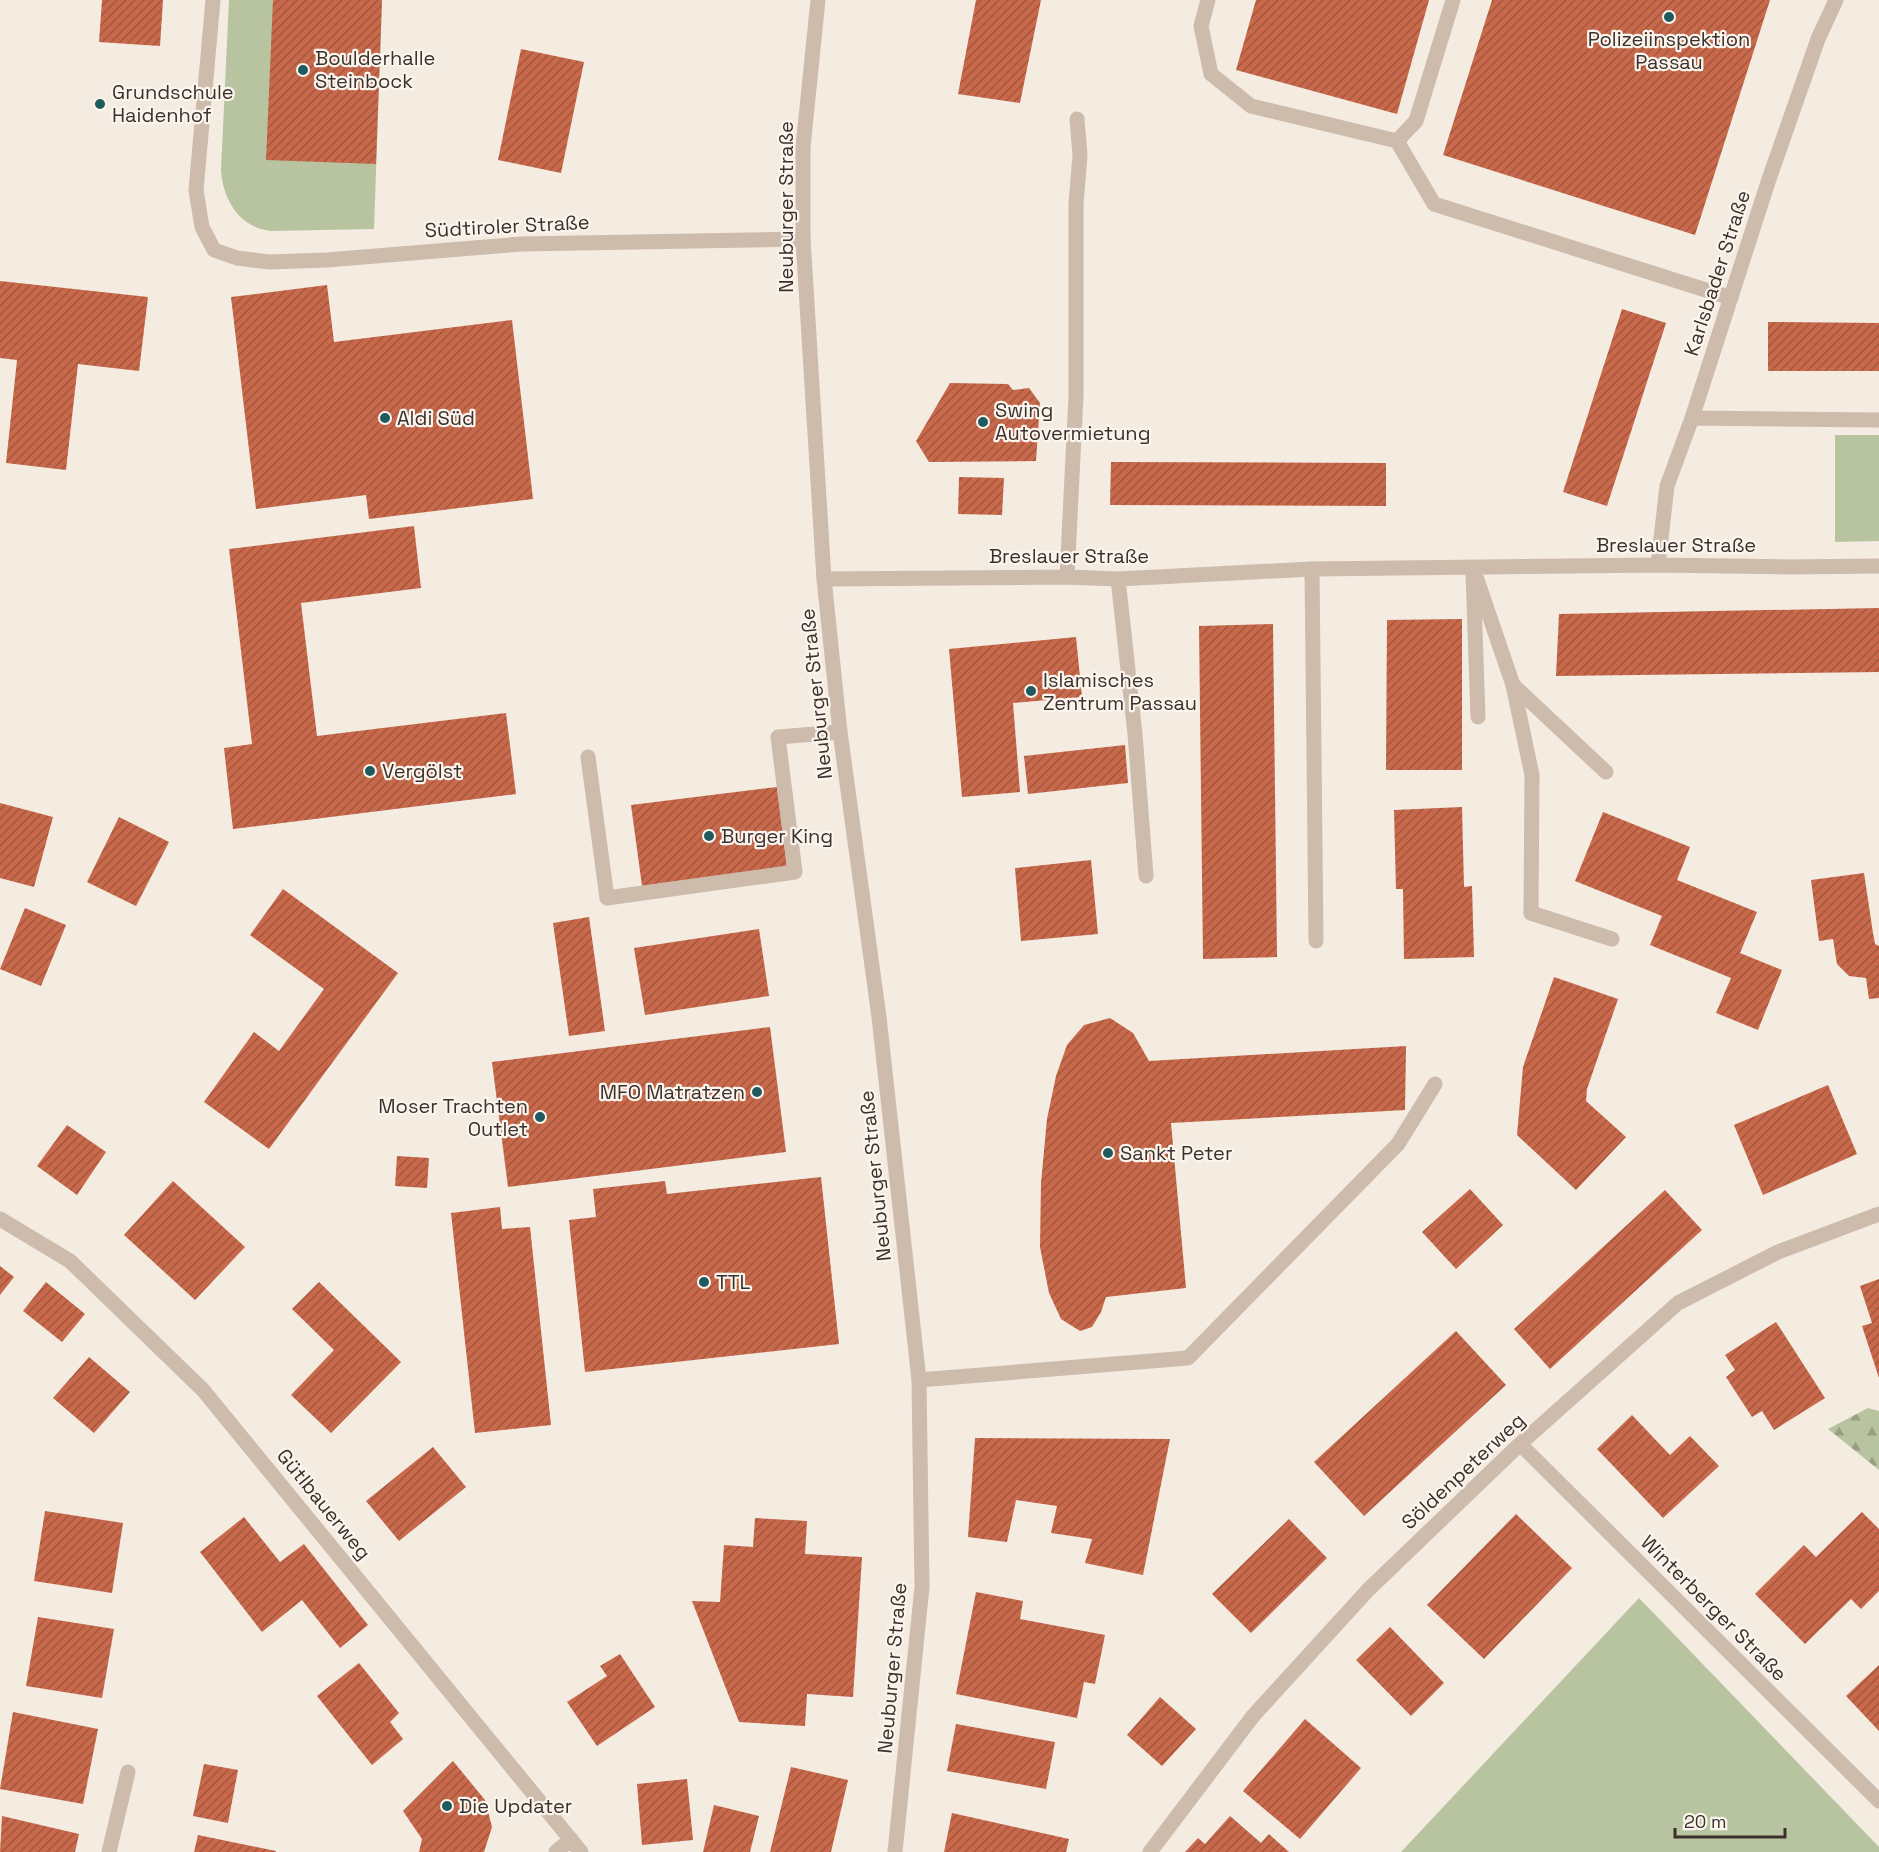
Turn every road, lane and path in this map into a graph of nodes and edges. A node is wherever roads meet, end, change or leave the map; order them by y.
1 (213, 0) edge
2 (818, 0) edge
3 (1208, 0) edge
4 (1453, 0) edge
5 (1836, 0) edge
6 (1077, 119) dead end
7 (1397, 141) junction
8 (803, 239) junction
9 (1731, 298) junction
10 (1692, 418) junction
11 (1879, 420) edge
12 (1658, 565) junction
13 (1879, 566) edge
14 (1473, 568) junction
15 (1312, 570) junction
16 (1067, 576) junction
17 (824, 579) junction
18 (1118, 579) junction
19 (1513, 685) junction
20 (1478, 717) dead end
21 (840, 732) junction
22 (588, 757) dead end
23 (1606, 772) dead end
24 (1146, 876) dead end
25 (1612, 939) dead end
26 (1316, 941) dead end
27 (1435, 1084) dead end
28 (1879, 1214) edge
29 (0, 1219) edge
30 (919, 1380) junction
31 (1520, 1444) junction
32 (128, 1772) dead end
33 (1879, 1801) edge
34 (571, 1839) junction
35 (109, 1852) edge
36 (556, 1852) edge
37 (581, 1852) edge
38 (895, 1852) edge
39 (1150, 1852) edge

1 - 8 street, Südtiroler Straße
2 - 8 street, Neuburger Straße
3 - 7 street
4 - 7 street
5 - 9 street, Karlsbader Straße
6 - 16 street
7 - 9 street
8 - 17 street, Neuburger Straße
9 - 10 street, Karlsbader Straße
10 - 11 street
10 - 12 street, Karlsbader Straße
12 - 13 street, Breslauer Straße
12 - 14 street, Breslauer Straße
14 - 15 street, Breslauer Straße
14 - 19 street
14 - 20 street
15 - 18 street, Breslauer Straße
15 - 26 street
16 - 17 street, Breslauer Straße
16 - 18 street, Breslauer Straße
17 - 21 street, Neuburger Straße
18 - 24 street
19 - 23 street
19 - 25 street
21 - 22 street
21 - 30 street, Neuburger Straße
27 - 30 street
28 - 31 street, Söldenpeterweg
29 - 34 street, Gütlbauerweg
30 - 38 street, Neuburger Straße
31 - 33 street, Winterberger Straße
31 - 39 street, Söldenpeterweg
32 - 35 street
34 - 36 street
34 - 37 street, Gütlbauerweg

